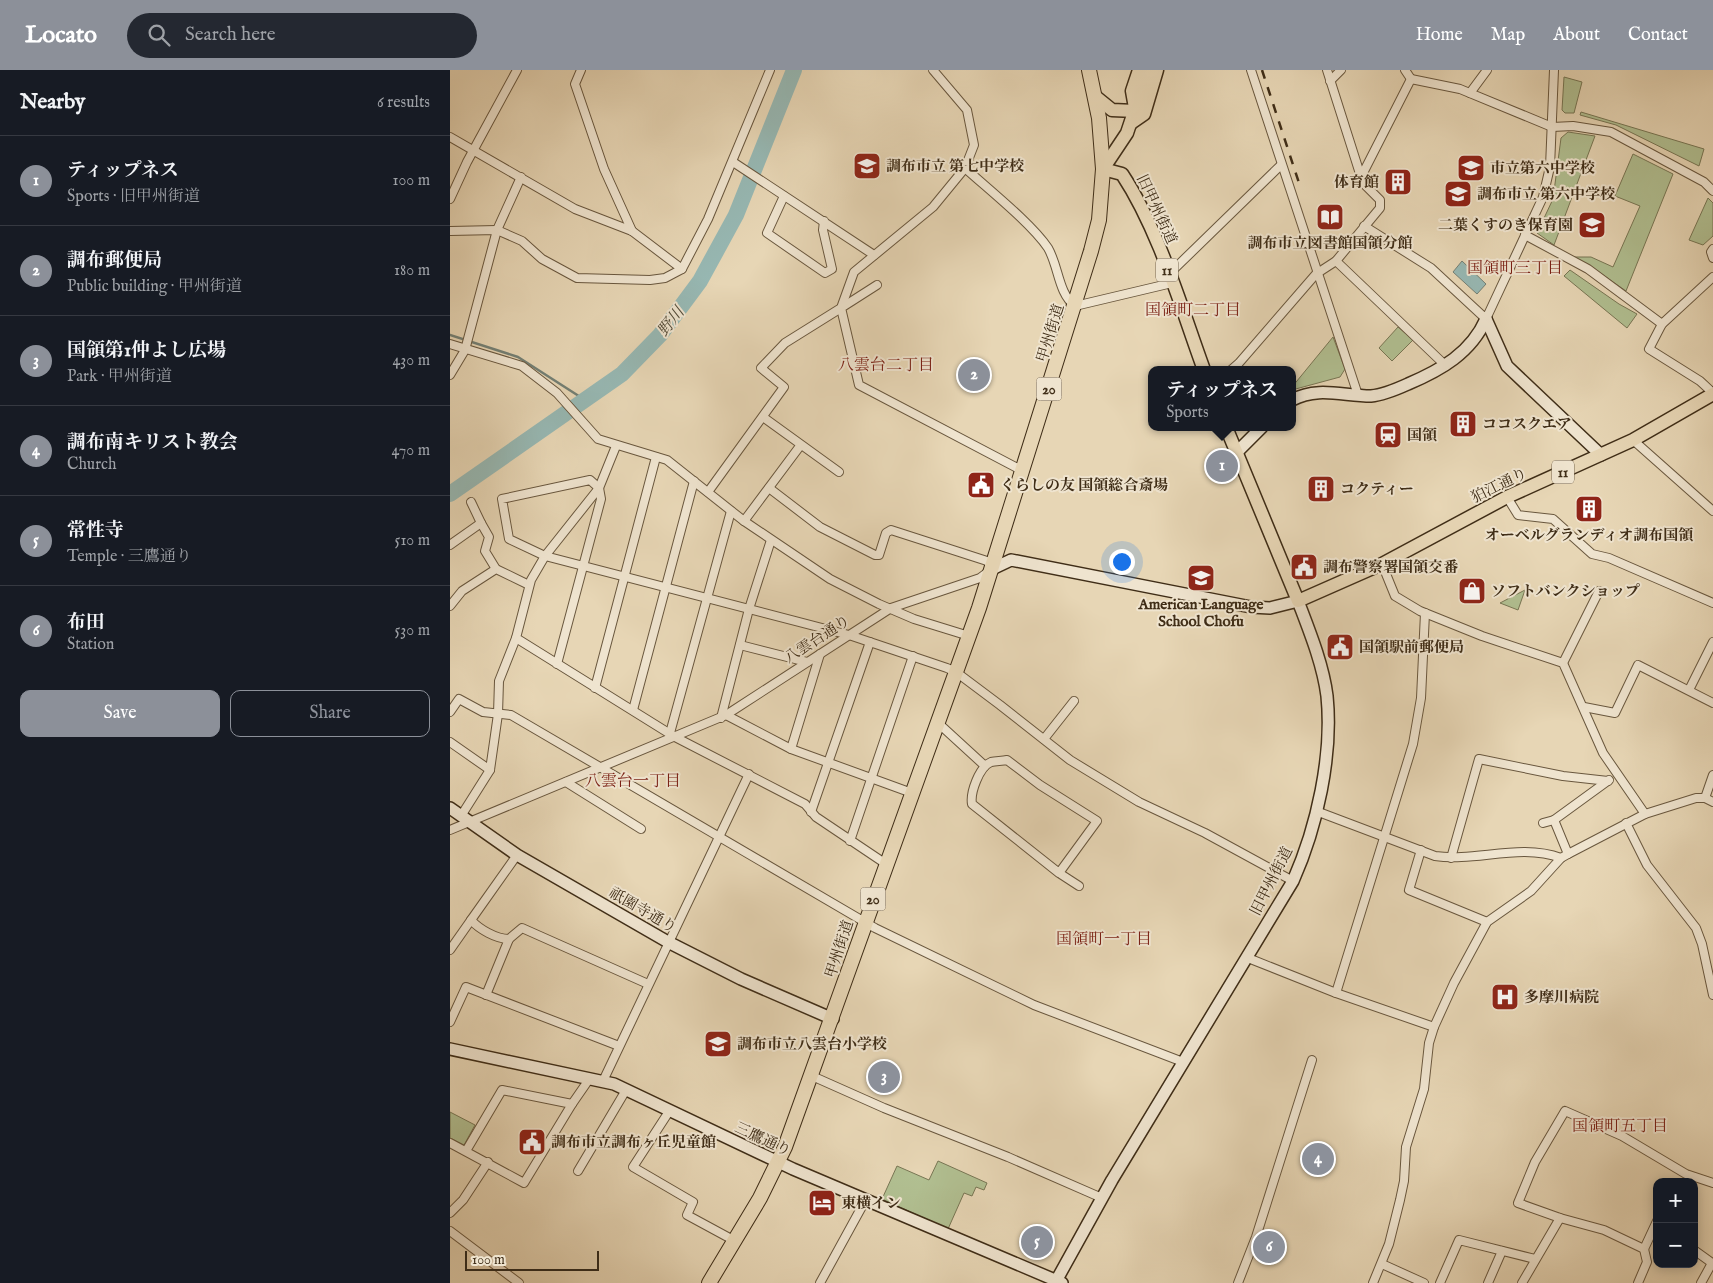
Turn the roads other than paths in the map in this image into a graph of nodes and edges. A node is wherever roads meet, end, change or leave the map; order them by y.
1 (517, 70) edge
2 (581, 70) edge
3 (770, 70) edge
4 (934, 70) edge
5 (1089, 70) edge
6 (1139, 70) edge
7 (1148, 70) edge
8 (1157, 70) edge
9 (1251, 70) edge
10 (1327, 70) edge
11 (1341, 70) edge
12 (1405, 70) edge
13 (1488, 70) edge
14 (1554, 70) edge
15 (1411, 79) junction
16 (1330, 81) junction
17 (1470, 93) junction
18 (1096, 98) junction
19 (1133, 117) junction
20 (1552, 127) junction
21 (450, 137) edge
22 (474, 150) junction
23 (734, 163) junction
24 (1281, 165) junction
25 (965, 168) junction
26 (1103, 169) junction
27 (521, 176) junction
28 (1361, 177) junction
29 (1713, 191) edge
30 (784, 196) junction
31 (450, 199) edge
32 (824, 221) junction
33 (1364, 226) junction
34 (497, 230) junction
35 (450, 231) edge
36 (632, 231) junction
37 (1525, 235) junction
38 (1713, 249) edge
39 (874, 255) junction
40 (1713, 258) edge
41 (1336, 261) junction
42 (682, 269) junction
43 (1316, 274) junction
44 (1713, 277) edge
45 (1171, 279) junction
46 (877, 285) dead end
47 (1075, 306) junction
48 (840, 308) junction
49 (1486, 319) junction
50 (1662, 324) junction
51 (450, 344) edge
52 (465, 350) junction
53 (1203, 366) edge
54 (1236, 366) edge
55 (1446, 366) junction
56 (450, 375) edge
57 (1358, 394) junction
58 (1713, 394) edge
59 (1296, 398) edge
60 (763, 417) junction
61 (1228, 431) edge
62 (1258, 431) edge
63 (1633, 440) junction
64 (616, 446) junction
65 (800, 446) junction
66 (1236, 453) junction
67 (1601, 455) junction
68 (656, 457) junction
69 (839, 472) dead end
70 (1023, 472) junction
71 (694, 482) junction
72 (599, 488) junction
73 (769, 488) junction
74 (708, 492) junction
75 (1507, 498) junction
76 (471, 502) dead end
77 (731, 511) junction
78 (1713, 511) edge
79 (744, 521) junction
80 (481, 523) junction
81 (771, 540) junction
82 (450, 545) edge
83 (545, 556) junction
84 (1382, 564) junction
85 (583, 565) junction
86 (989, 565) junction
87 (496, 569) junction
88 (624, 576) junction
89 (983, 582) junction
90 (529, 585) junction
91 (666, 587) junction
92 (1599, 591) dead end
93 (707, 598) junction
94 (1298, 601) junction
95 (1713, 603) edge
96 (450, 606) edge
97 (890, 608) junction
98 (749, 609) junction
99 (1425, 613) junction
100 (848, 635) junction
101 (969, 636) junction
102 (516, 638) junction
103 (870, 642) junction
104 (1713, 642) edge
105 (740, 645) junction
106 (820, 654) junction
107 (912, 656) junction
108 (807, 662) junction
109 (1563, 663) junction
110 (557, 664) junction
111 (956, 672) junction
112 (595, 688) junction
113 (1689, 690) junction
114 (1074, 701) dead end
115 (1713, 703) edge
116 (1584, 708) junction
117 (633, 710) junction
118 (450, 712) edge
119 (498, 714) junction
120 (724, 717) junction
121 (937, 722) junction
122 (673, 735) junction
123 (1044, 739) junction
124 (450, 742) edge
125 (791, 749) junction
126 (829, 763) junction
127 (985, 766) junction
128 (601, 768) junction
129 (490, 770) junction
130 (749, 774) junction
131 (1617, 774) junction
132 (1713, 775) edge
133 (871, 778) junction
134 (1608, 780) junction
135 (566, 782) junction
136 (912, 793) junction
137 (1704, 798) junction
138 (1713, 802) edge
139 (450, 808) edge
140 (1316, 811) junction
141 (811, 812) junction
142 (1645, 814) junction
143 (465, 819) junction
144 (1554, 820) junction
145 (1543, 823) dead end
146 (1626, 823) junction
147 (641, 829) dead end
148 (450, 830) edge
149 (719, 835) junction
150 (1386, 837) junction
151 (850, 841) junction
152 (1421, 850) junction
153 (1568, 854) junction
154 (517, 855) junction
155 (1451, 858) junction
156 (1561, 858) junction
157 (886, 864) junction
158 (1059, 873) junction
159 (1293, 881) junction
160 (1079, 886) dead end
161 (471, 920) junction
162 (865, 921) junction
163 (1487, 922) junction
164 (509, 939) junction
165 (668, 942) junction
166 (450, 950) edge
167 (1248, 958) junction
168 (648, 984) junction
169 (1336, 993) junction
170 (486, 995) junction
171 (1713, 995) edge
172 (833, 1019) junction
173 (450, 1022) edge
174 (1434, 1027) junction
175 (619, 1046) junction
176 (450, 1049) edge
177 (1312, 1060) dead end
178 (1183, 1062) junction
179 (812, 1076) junction
180 (590, 1078) junction
181 (603, 1081) junction
182 (626, 1090) junction
183 (572, 1104) junction
184 (670, 1110) junction
185 (450, 1143) edge
186 (466, 1151) junction
187 (488, 1162) junction
188 (779, 1163) junction
189 (578, 1171) dead end
190 (1686, 1174) junction
191 (1684, 1178) edge
192 (1713, 1183) edge
193 (1102, 1198) junction
194 (865, 1201) junction
195 (450, 1213) edge
196 (1560, 1218) junction
197 (1653, 1230) edge
198 (450, 1231) edge
199 (735, 1241) junction
200 (1644, 1249) junction
201 (1502, 1251) junction
202 (1698, 1253) edge
203 (1535, 1259) junction
204 (1382, 1264) junction
205 (1058, 1282) edge
206 (519, 1283) edge
207 (709, 1283) edge
208 (820, 1283) edge
209 (1238, 1283) edge
210 (1373, 1283) edge
211 (1424, 1283) edge
212 (1440, 1283) edge
213 (1488, 1283) edge
214 (1522, 1283) edge
215 (1638, 1283) edge
216 (1701, 1283) edge

1 - 22 street
2 - 36 street
3 - 23 street
4 - 25 street
5 - 18 highway, 20
6 - 19 main road
7 - 19 main road
8 - 19 main road
9 - 24 street
10 - 16 street
11 - 16 street
12 - 15 street
13 - 17 street
14 - 20 street
15 - 17 street
15 - 28 street
16 - 28 street
17 - 20 street
18 - 19 main road
18 - 26 highway, 20
19 - 26 main road
20 - 29 street
20 - 37 street
21 - 22 street
22 - 27 street
22 - 31 street
23 - 30 street
23 - 42 street
24 - 43 street
24 - 45 street
25 - 39 street
25 - 47 street
26 - 45 main road, 旧甲州街道 / 11
26 - 47 highway, 甲州街道 / 20
27 - 34 street
27 - 36 street
28 - 33 street
30 - 32 street
30 - 32 street
32 - 39 street
33 - 41 street
33 - 49 street
34 - 35 street
34 - 42 street
34 - 52 street
36 - 42 street
37 - 49 street
37 - 50 street
38 - 40 street
39 - 48 street
41 - 43 street
41 - 55 street
43 - 54 street
43 - 57 street
44 - 50 street
45 - 47 street
45 - 53 main road, 旧甲州街道 / 11
46 - 48 street
47 - 70 highway, 甲州街道 / 20
48 - 60 street
48 - 70 street
49 - 55 main road
49 - 67 main road
50 - 58 street
51 - 52 street
52 - 56 street
52 - 64 street
55 - 57 main road
57 - 59 main road
58 - 63 main road, 狛江通り / 11
60 - 65 street
60 - 74 street
61 - 66 main road, 旧甲州街道
62 - 66 main road
63 - 67 main road, 狛江通り / 11
63 - 78 street
64 - 68 street
64 - 72 street
65 - 69 street
65 - 73 street
66 - 94 main road, 旧甲州街道
67 - 75 main road, 狛江通り / 11
68 - 71 street
68 - 88 street
70 - 86 highway, 甲州街道 / 20
71 - 74 street
71 - 91 street
72 - 83 street
72 - 83 street
72 - 85 street
73 - 79 street
73 - 86 street
74 - 77 street
75 - 84 main road, 狛江通り / 11
75 - 95 street
76 - 80 street
77 - 79 street
77 - 93 street
79 - 81 street
80 - 82 street
80 - 87 street
81 - 97 street
81 - 98 street
83 - 85 street
83 - 90 street
84 - 94 main road, 狛江通り / 11
84 - 99 street
85 - 88 street
85 - 110 street
86 - 89 highway, 20
86 - 94 main road
87 - 90 street
87 - 96 street
88 - 91 street
88 - 112 street
89 - 97 street, 八雲台通り
89 - 101 highway, 甲州街道 / 20
90 - 102 street
91 - 93 street
91 - 117 street
92 - 109 street
93 - 98 street
93 - 122 street
94 - 140 main road, 旧甲州街道
97 - 100 street, 八雲台通り
97 - 101 street
98 - 100 street
98 - 105 street
99 - 109 street
99 - 150 street
100 - 103 street
100 - 106 street, 八雲台通り
101 - 111 highway, 甲州街道 / 20
102 - 110 street
102 - 119 street
103 - 107 street
103 - 126 street
104 - 113 street
105 - 108 street
105 - 120 street
106 - 108 street, 八雲台通り
106 - 125 street
107 - 111 street
107 - 133 street
108 - 120 street, 八雲台通り
109 - 116 street
110 - 112 street
111 - 121 highway, 甲州街道 / 20
111 - 123 street
112 - 117 street
113 - 115 street
113 - 116 street
114 - 123 street
116 - 131 street
117 - 122 street
118 - 119 street
119 - 128 street
119 - 129 street
120 - 122 street, 八雲台通り
120 - 125 street
121 - 127 street
121 - 136 highway, 甲州街道 / 20
122 - 128 street, 八雲台通り
122 - 130 street
123 - 159 street
124 - 129 street
125 - 126 street
126 - 133 street
126 - 141 street
127 - 158 street
127 - 158 street
128 - 135 street, 八雲台通り
128 - 149 street
129 - 143 street
130 - 141 street
130 - 149 street
131 - 134 street
131 - 142 street
132 - 137 street
133 - 136 street
133 - 151 street
134 - 144 street
134 - 155 street
135 - 143 street, 八雲台通り
135 - 147 street
136 - 157 highway, 甲州街道 / 20
137 - 138 street
137 - 142 street
139 - 143 main road, 祇園寺通り
140 - 150 street
140 - 159 main road, 旧甲州街道
141 - 151 street
142 - 146 street
143 - 148 street, 八雲台通り
143 - 154 main road, 祇園寺通り
144 - 145 street
144 - 153 street
146 - 153 street
146 - 171 street
149 - 162 street
149 - 165 street
150 - 152 street
150 - 169 street
151 - 157 street
152 - 155 street
152 - 163 street
153 - 156 street
154 - 161 street
154 - 165 main road, 祇園寺通り
155 - 156 street
156 - 163 street
157 - 162 highway, 甲州街道 / 20
158 - 160 street
159 - 167 main road, 旧甲州街道
161 - 164 street
161 - 166 street
162 - 172 highway, 甲州街道 / 20
162 - 178 street
163 - 174 street
164 - 168 street
164 - 170 street
165 - 168 street
165 - 172 main road, 祇園寺通り
167 - 169 street
167 - 178 main road, 旧甲州街道
168 - 175 street
169 - 174 street
170 - 173 street
170 - 175 street
172 - 179 highway, 甲州街道 / 20
174 - 204 street
175 - 181 street
176 - 180 main road, 三鷹通り
177 - 209 street
178 - 193 main road, 旧甲州街道
179 - 188 highway, 甲州街道 / 20
179 - 193 street
180 - 181 main road, 三鷹通り
180 - 183 street
181 - 182 main road, 三鷹通り
182 - 184 main road, 三鷹通り
182 - 189 street
183 - 186 street
183 - 187 street
184 - 188 main road, 三鷹通り
184 - 199 street
185 - 186 street
186 - 187 street
187 - 195 street
188 - 194 main road, 三鷹通り
188 - 199 highway, 甲州街道 / 20
190 - 191 street
190 - 192 street
190 - 196 street
193 - 205 main road, 旧甲州街道
194 - 205 main road, 三鷹通り
194 - 208 street
196 - 200 street
196 - 203 street
197 - 200 street
198 - 206 street
199 - 207 highway, 甲州街道 / 20
200 - 215 street
201 - 203 street
201 - 212 street
201 - 213 street
202 - 216 street
203 - 214 street
204 - 210 street
204 - 211 street

